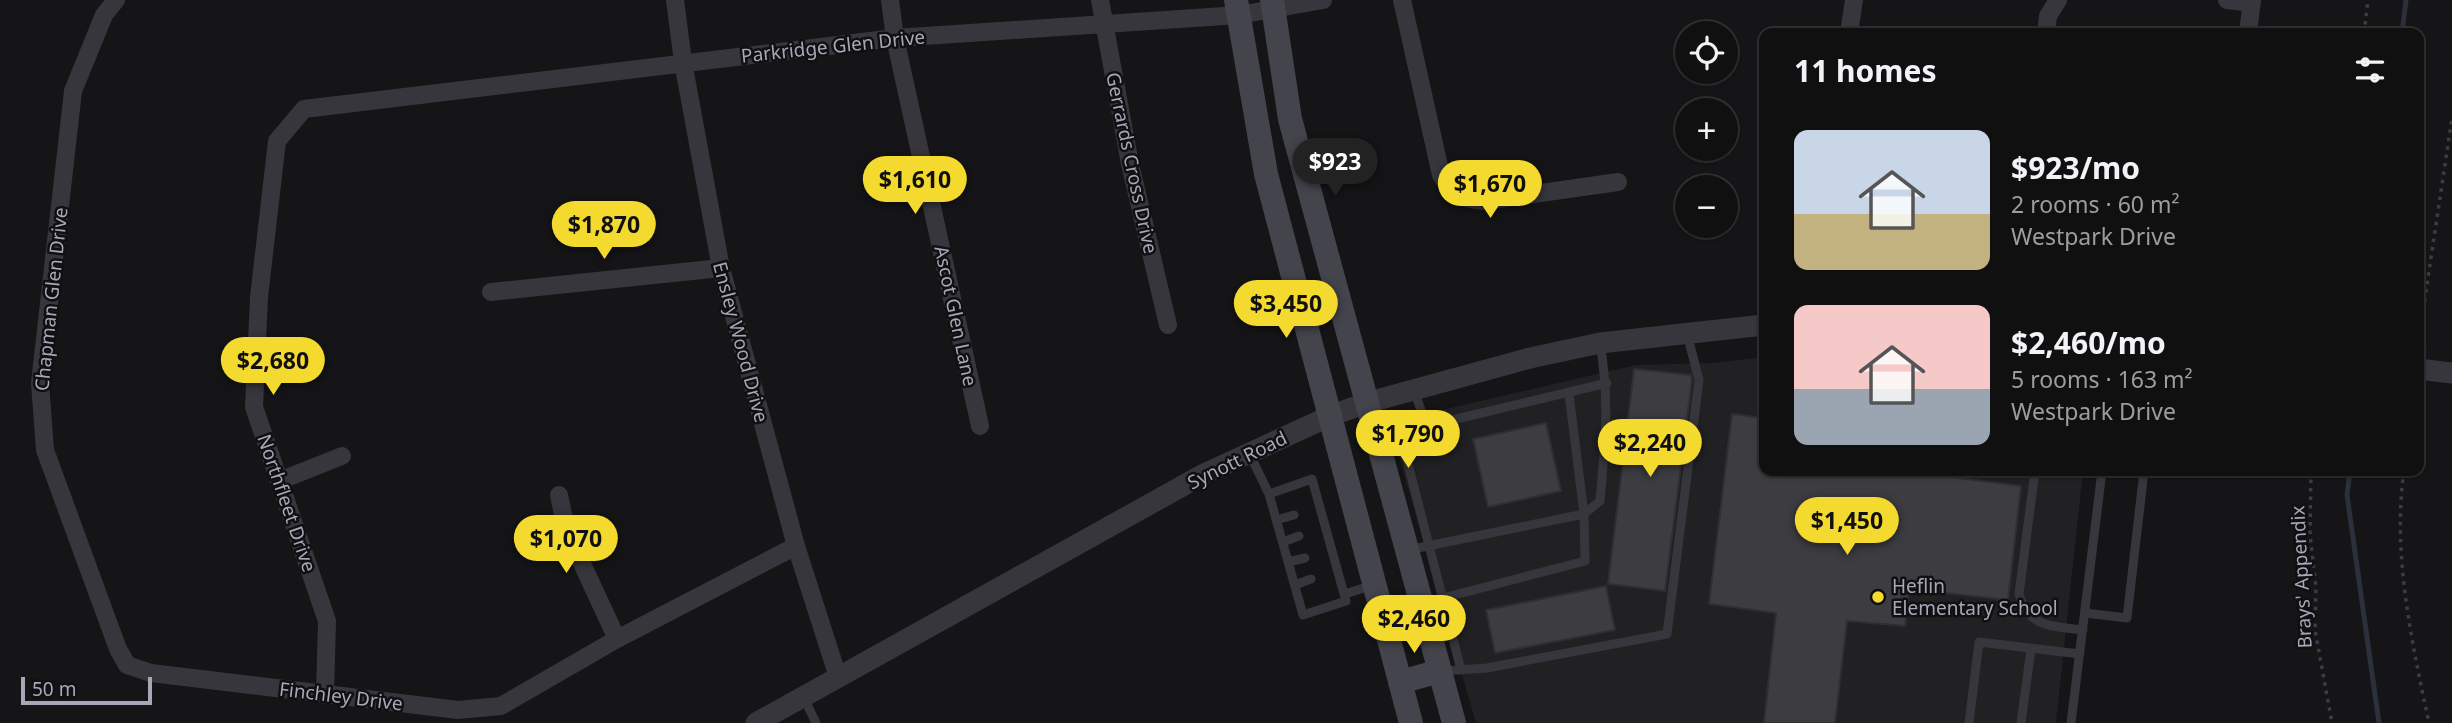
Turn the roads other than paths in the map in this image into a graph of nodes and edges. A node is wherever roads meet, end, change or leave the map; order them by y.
1 (116, 0) edge
2 (675, 0) edge
3 (890, 0) edge
4 (1100, 0) edge
5 (1323, 0) edge
6 (1402, 0) edge
7 (1854, 0) edge
8 (2058, 0) edge
9 (2227, 0) edge
10 (2252, 1) edge
11 (1272, 4) edge
12 (1237, 8) edge
13 (1104, 24) junction
14 (1850, 28) edge
15 (2047, 28) edge
16 (2249, 28) edge
17 (895, 38) junction
18 (683, 62) junction
19 (344, 104) joint
20 (1618, 183) dead end
21 (721, 268) junction
22 (491, 292) dead end
23 (1168, 325) dead end
24 (1759, 325) edge
25 (1687, 332) junction
26 (1600, 343) junction
27 (2424, 369) edge
28 (2452, 373) edge
29 (1607, 383) junction
30 (1414, 390) junction
31 (1569, 394) junction
32 (1366, 403) junction
33 (1330, 416) junction
34 (980, 426) dead end
35 (1427, 426) junction
36 (1249, 453) junction
37 (342, 456) dead end
38 (2034, 476) edge
39 (2101, 476) edge
40 (2143, 476) edge
41 (279, 481) junction
42 (1269, 494) junction
43 (559, 495) dead end
44 (1584, 514) junction
45 (1294, 515) dead end
46 (1276, 520) junction
47 (1299, 536) dead end
48 (1283, 542) junction
49 (796, 546) junction
50 (1418, 547) junction
51 (1305, 558) dead end
52 (1288, 562) junction
53 (1311, 579) dead end
54 (1295, 584) junction
55 (1374, 584) junction
56 (1345, 594) junction
57 (1443, 598) junction
58 (99, 600) joint
59 (2085, 613) junction
60 (2083, 630) junction
61 (617, 639) junction
62 (2031, 649) junction
63 (2080, 654) junction
64 (1450, 671) junction
65 (838, 677) junction
66 (1399, 682) junction
67 (325, 695) junction
68 (804, 698) junction
69 (756, 723) edge
70 (816, 723) edge
71 (1411, 723) edge
72 (1454, 723) edge
73 (1969, 723) edge
74 (2021, 723) edge
75 (2071, 723) edge

1 - 58 street, Chapman Glen Drive
2 - 18 street, Ensley Wood Drive
3 - 17 street, Ascot Glen Lane
4 - 13 street, Gerrards Cross Drive
5 - 11 street, Parkridge Glen Drive
6 - 20 street
7 - 14 street
8 - 15 street
9 - 10 street
10 - 16 street
11 - 12 street, Parkridge Glen Drive
11 - 32 main road
12 - 13 street, Parkridge Glen Drive
12 - 33 main road
13 - 17 street, Parkridge Glen Drive
13 - 23 street, Gerrards Cross Drive
17 - 18 street, Parkridge Glen Drive
17 - 34 street, Ascot Glen Lane
18 - 19 street, Parkridge Glen Drive
18 - 21 street, Ensley Wood Drive
19 - 41 street, Northfleet Drive
21 - 22 street
21 - 49 street, Ensley Wood Drive
24 - 25 street, Synott Road
25 - 26 street, Synott Road
25 - 64 lane
26 - 29 lane
26 - 30 street, Synott Road
27 - 28 street
29 - 31 lane
29 - 44 lane
30 - 32 street, Synott Road
30 - 35 lane
31 - 35 lane
31 - 44 lane
32 - 33 street, Synott Road
32 - 50 main road
33 - 36 street, Synott Road
33 - 55 main road
35 - 50 lane
36 - 42 lane
36 - 65 street, Synott Road
37 - 41 street
38 - 60 lane
39 - 59 lane
40 - 59 lane
41 - 67 street, Northfleet Drive
42 - 46 lane
42 - 56 lane
43 - 61 street
44 - 50 lane
44 - 57 lane
45 - 46 lane
46 - 48 lane
47 - 48 lane
48 - 52 lane
49 - 61 street, Finchley Drive
49 - 65 street, Ensley Wood Drive
50 - 57 lane
50 - 64 main road
51 - 52 lane
52 - 54 lane
53 - 54 lane
54 - 56 lane
55 - 56 lane
55 - 66 main road
57 - 64 lane
58 - 67 street, Finchley Drive
59 - 60 lane
60 - 63 lane
61 - 67 street, Finchley Drive
62 - 63 lane
62 - 73 lane
62 - 74 lane
63 - 75 lane
64 - 66 main road
64 - 72 main road
65 - 68 street, Synott Road
66 - 71 main road
68 - 69 street, Synott Road
68 - 70 lane

